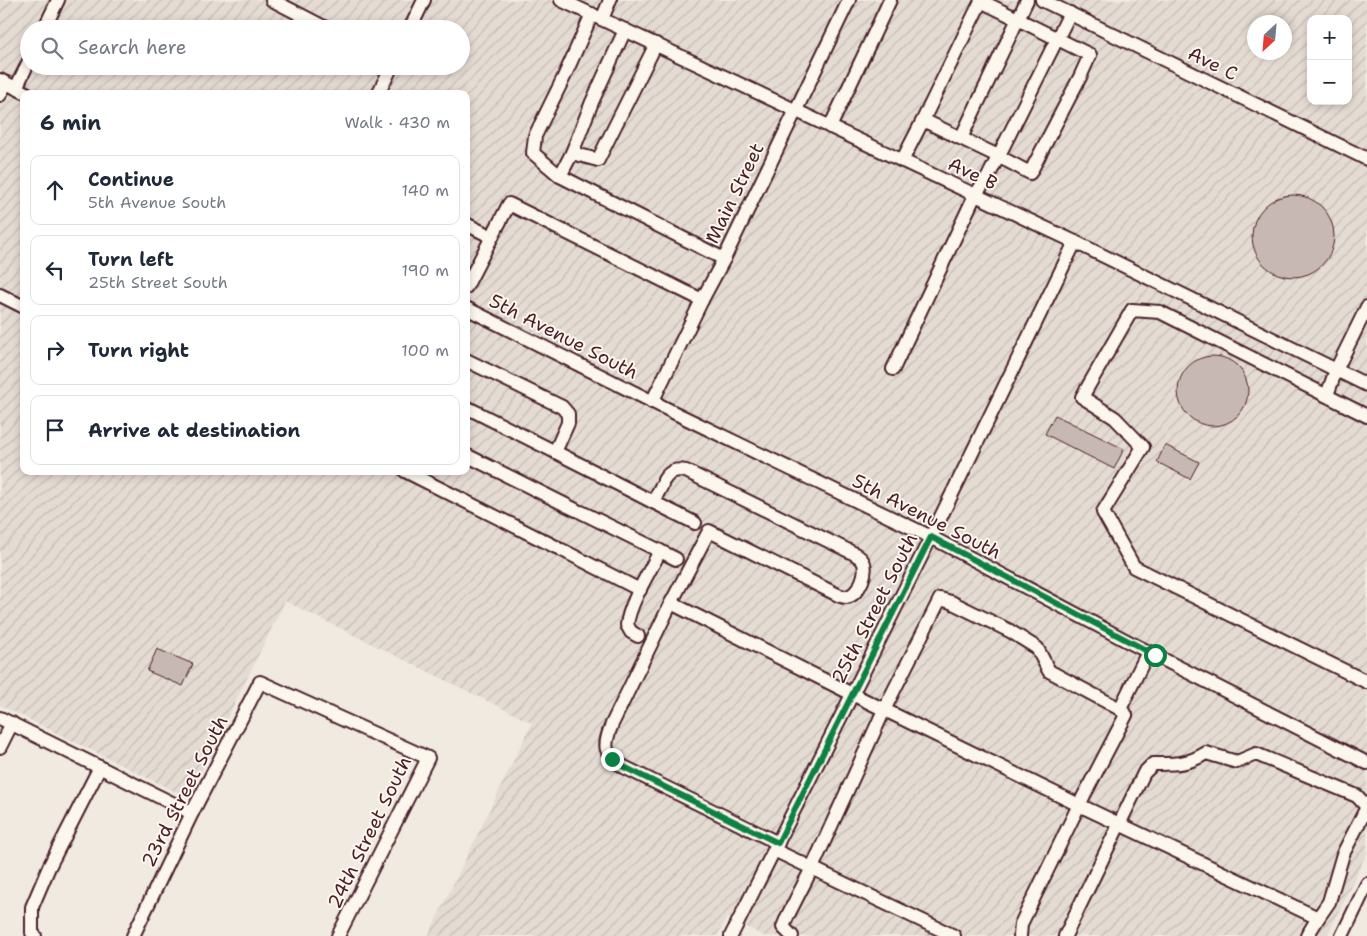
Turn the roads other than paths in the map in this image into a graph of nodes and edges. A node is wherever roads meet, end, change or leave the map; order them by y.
1 (58, 0) edge
2 (272, 0) edge
3 (424, 0) edge
4 (561, 0) edge
5 (610, 0) edge
6 (849, 0) edge
7 (890, 0) edge
8 (1027, 0) edge
9 (1042, 0) edge
10 (981, 1) edge
11 (1070, 13) junction
12 (597, 17) junction
13 (1018, 19) junction
14 (48, 20) edge
15 (311, 20) edge
16 (414, 20) edge
17 (626, 30) junction
18 (1057, 38) junction
19 (656, 44) junction
20 (20, 74) edge
21 (388, 75) edge
22 (12, 86) edge
23 (380, 90) edge
24 (0, 95) edge
25 (795, 110) junction
26 (923, 120) junction
27 (830, 126) junction
28 (961, 138) junction
29 (572, 152) junction
30 (998, 156) junction
31 (1367, 159) edge
32 (902, 161) junction
33 (560, 176) junction
34 (975, 195) junction
35 (470, 226) edge
36 (492, 237) junction
37 (1075, 242) junction
38 (724, 259) junction
39 (470, 270) edge
40 (0, 295) edge
41 (702, 300) junction
42 (20, 305) edge
43 (1367, 307) edge
44 (470, 310) edge
45 (470, 362) edge
46 (893, 368) dead end
47 (1336, 370) junction
48 (1367, 385) edge
49 (1327, 395) junction
50 (652, 402) junction
51 (470, 409) edge
52 (1367, 416) edge
53 (555, 452) junction
54 (470, 457) edge
55 (413, 475) edge
56 (653, 502) junction
57 (701, 526) junction
58 (931, 537) junction
59 (660, 551) junction
60 (683, 562) junction
61 (640, 590) junction
62 (671, 603) junction
63 (644, 639) junction
64 (1148, 652) junction
65 (1367, 682) edge
66 (852, 694) junction
67 (1120, 709) junction
68 (884, 710) junction
69 (0, 718) edge
70 (12, 724) junction
71 (0, 747) edge
72 (412, 751) joint
73 (1367, 763) edge
74 (100, 767) junction
75 (1079, 805) junction
76 (1367, 807) edge
77 (192, 812) junction
78 (1119, 824) junction
79 (776, 846) junction
80 (812, 868) junction
81 (1367, 884) edge
82 (1318, 918) junction
83 (35, 936) edge
84 (133, 936) edge
85 (338, 936) edge
86 (732, 936) edge
87 (792, 936) edge
88 (954, 936) edge
89 (1020, 936) edge
90 (1065, 936) edge
91 (1307, 936) edge
92 (1342, 936) edge

1 - 14 street
2 - 15 street
3 - 16 street
4 - 12 street, Ave B
5 - 12 street
6 - 25 street, Main Street
7 - 27 street
8 - 13 street
9 - 11 street, Ave C
10 - 13 street
10 - 26 street
11 - 18 street
11 - 31 street, Ave C
12 - 17 street, Ave B
12 - 33 street
13 - 18 street
13 - 28 street
17 - 19 street, Ave B
17 - 29 street
18 - 30 street
18 - 30 street
19 - 25 street, Ave B
19 - 29 street
20 - 22 street
21 - 23 street
22 - 24 street
25 - 27 street, Ave B
25 - 38 street, Main Street
26 - 28 street
26 - 32 street
27 - 32 street, Ave B
28 - 30 street
29 - 33 street
30 - 34 street
32 - 34 street, Ave B
33 - 38 street
34 - 37 street, Ave B
34 - 46 street
35 - 36 street
36 - 39 street
36 - 41 street
37 - 47 street, Ave B
37 - 58 street, 25th Street South
38 - 41 street, Main Street
40 - 42 street
41 - 50 street, Main Street
43 - 47 street
44 - 50 street, 5th Avenue South
45 - 53 street
47 - 48 street, Ave B
47 - 49 street
49 - 52 street
49 - 65 street
50 - 58 street, 5th Avenue South
51 - 53 street
53 - 56 street
54 - 59 street
55 - 61 street
56 - 57 street
56 - 57 street
57 - 60 street
58 - 64 street, 5th Avenue South
58 - 66 street, 25th Street South
59 - 60 street
59 - 61 street
60 - 62 street
61 - 63 street
62 - 63 street
62 - 66 street
63 - 79 street
64 - 67 street
64 - 73 street, 5th Avenue South
66 - 68 street
66 - 79 street, 25th Street South
67 - 68 street
67 - 75 street
68 - 75 street
68 - 80 street
69 - 70 street
70 - 71 street
70 - 74 street
72 - 77 street, 23rd Street South
72 - 85 street, 24th Street South
74 - 77 street
74 - 83 street
75 - 78 street
75 - 89 street
76 - 78 street
76 - 82 street
77 - 84 street, 23rd Street South
78 - 82 street
78 - 90 street
79 - 80 street
79 - 86 street, 25th Street South
80 - 87 street
80 - 88 street
81 - 92 street
82 - 91 street

